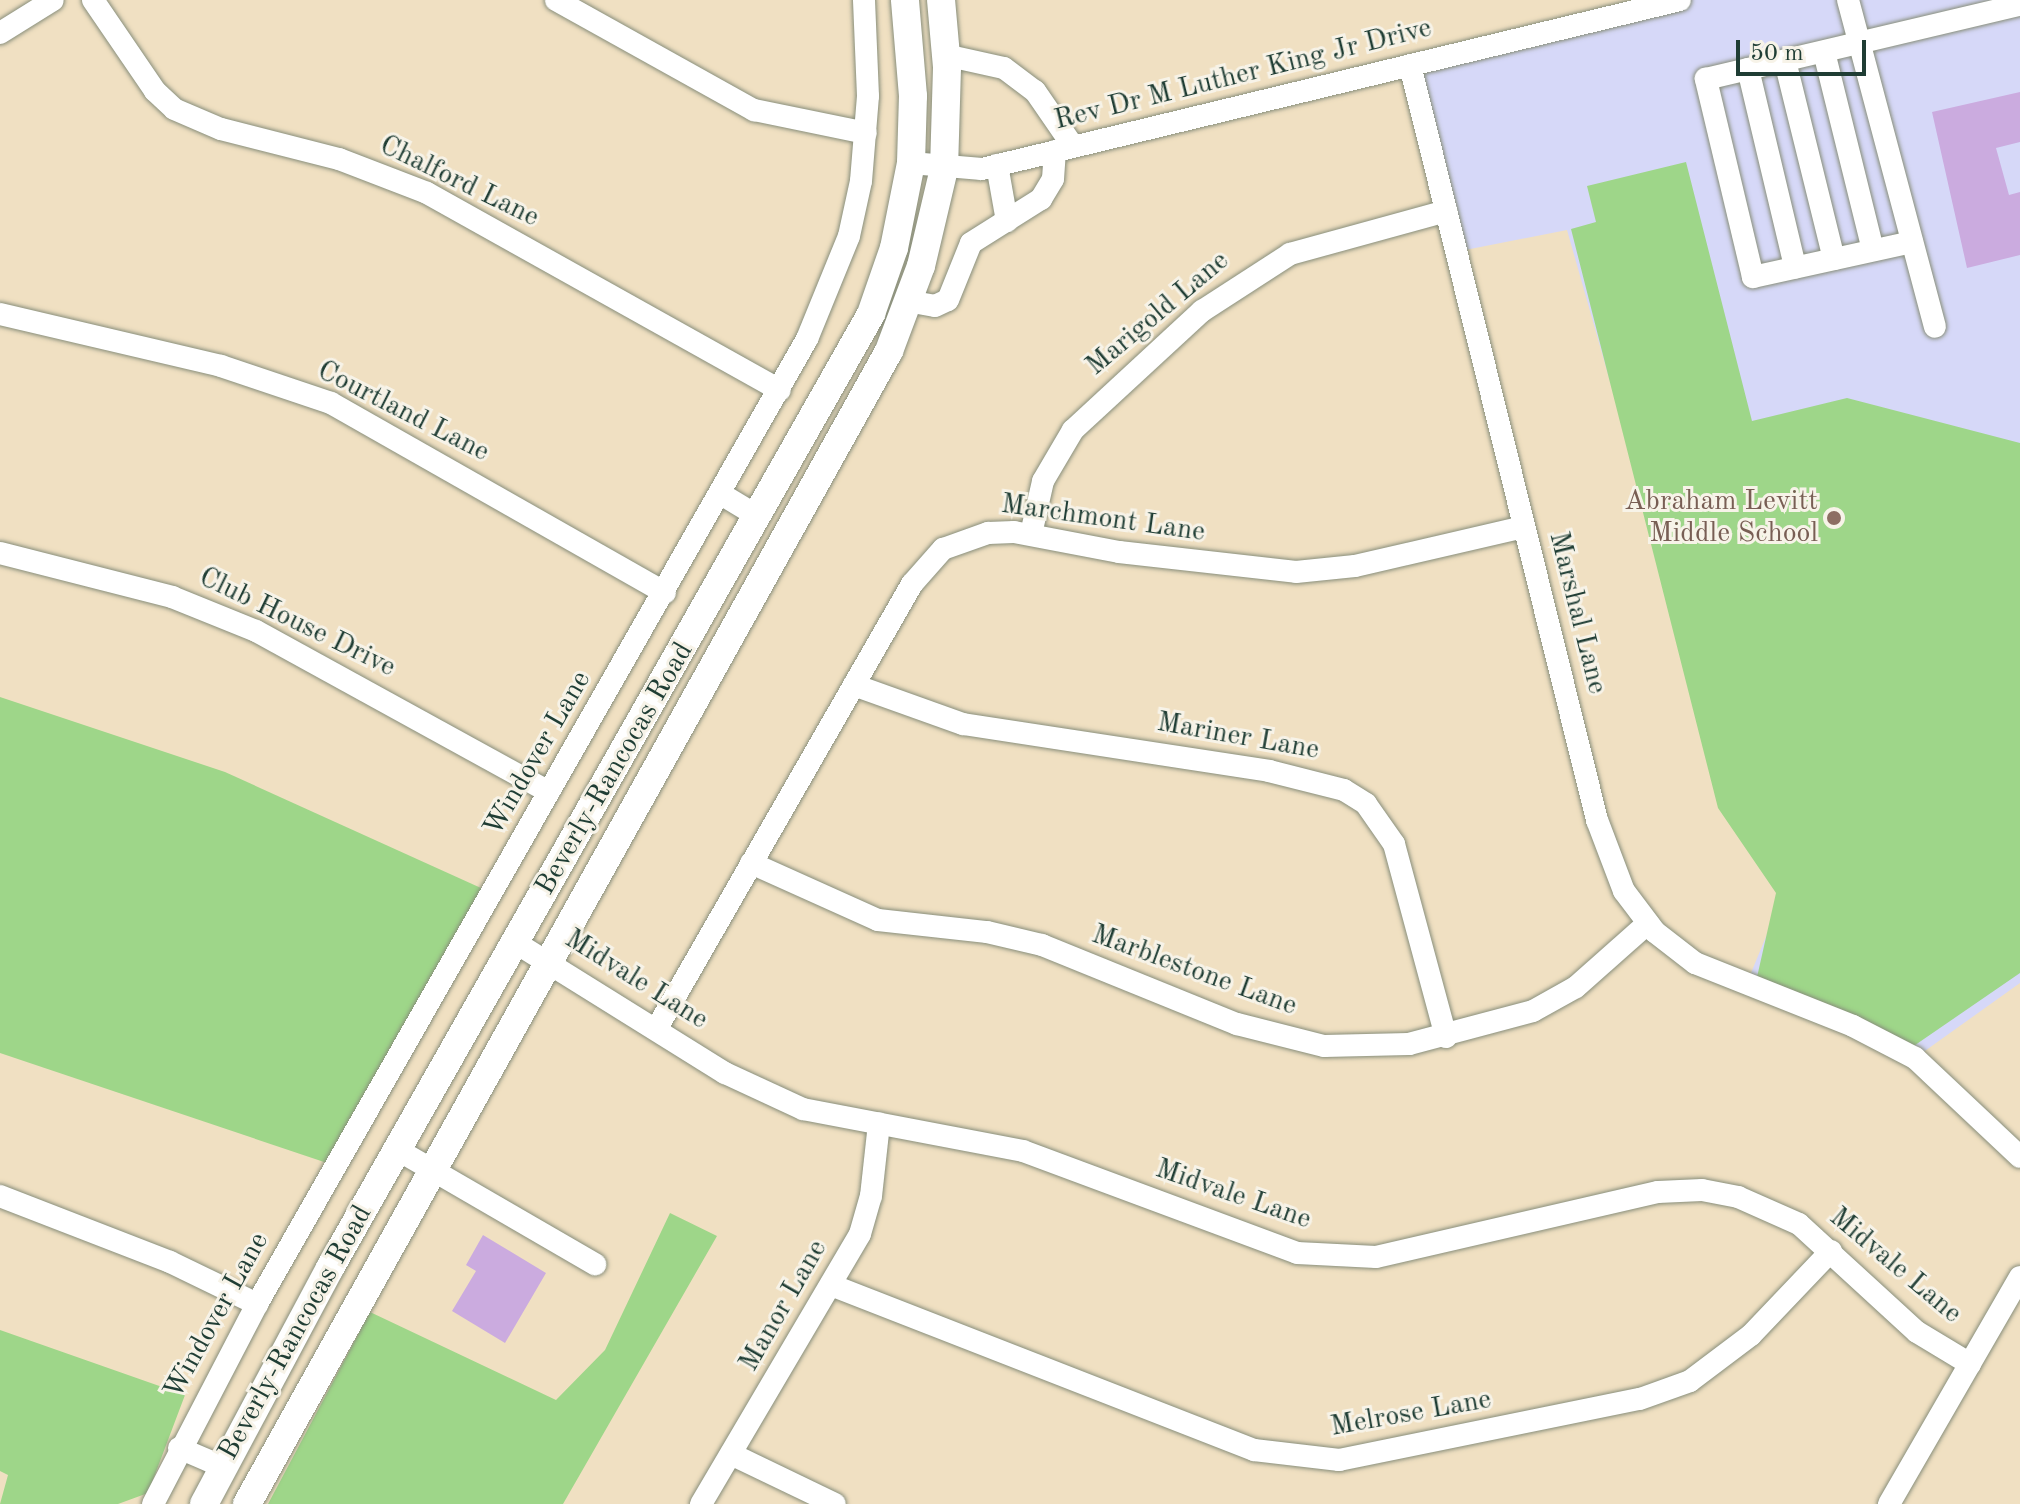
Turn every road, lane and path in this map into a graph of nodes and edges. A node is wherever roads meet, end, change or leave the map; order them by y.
1 (53, 0) edge
2 (93, 0) edge
3 (556, 0) edge
4 (864, 0) edge
5 (905, 0) edge
6 (941, 0) edge
7 (1680, 0) edge
8 (1848, 0) edge
9 (2020, 5) edge
10 (0, 33) edge
11 (1859, 44) junction
12 (1824, 52) junction
13 (945, 55) junction
14 (1785, 61) junction
15 (1410, 65) junction
16 (1748, 69) junction
17 (866, 133) junction
18 (1064, 149) junction
19 (911, 163) junction
20 (997, 165) junction
21 (944, 169) junction
22 (1446, 211) junction
23 (1007, 221) junction
24 (1912, 242) junction
25 (1873, 250) junction
26 (1834, 259) junction
27 (1795, 267) junction
28 (907, 301) junction
29 (0, 314) edge
30 (1935, 327) dead end
31 (780, 390) junction
32 (721, 494) junction
33 (759, 517) junction
34 (1524, 527) junction
35 (1031, 534) junction
36 (0, 553) edge
37 (665, 593) junction
38 (705, 684) junction
39 (854, 685) junction
40 (549, 792) junction
41 (751, 863) junction
42 (1648, 923) junction
43 (516, 943) junction
44 (549, 960) junction
45 (657, 1028) junction
46 (1446, 1037) junction
47 (879, 1123) junction
48 (398, 1150) junction
49 (2020, 1157) edge
50 (431, 1169) junction
51 (0, 1196) edge
52 (1831, 1251) junction
53 (595, 1264) dead end
54 (2020, 1277) edge
55 (831, 1285) junction
56 (257, 1304) junction
57 (1970, 1364) junction
58 (179, 1448) junction
59 (731, 1454) junction
60 (221, 1466) junction
61 (153, 1504) edge
62 (204, 1504) edge
63 (247, 1504) edge
64 (701, 1504) edge
65 (835, 1504) edge
66 (1889, 1504) edge

1 - 10 street
2 - 31 street, Chalford Lane
3 - 17 street
4 - 17 street, Windover Lane
5 - 19 main road, Beverly-Rancocas Road
6 - 13 main road, Beverly-Rancocas Road
7 - 15 street, Rev Dr M Luther King Jr Drive
8 - 11 street
9 - 11 street
11 - 12 street
11 - 24 street
12 - 14 street
12 - 25 street
13 - 18 street
13 - 21 main road, Beverly-Rancocas Road
14 - 16 street
14 - 26 street
15 - 18 street, Rev Dr M Luther King Jr Drive
15 - 22 street, Marshal Lane
16 - 27 street
16 - 27 street
17 - 31 street, Windover Lane
18 - 20 street, Rev Dr M Luther King Jr Drive
18 - 23 street
19 - 21 street, Rev Dr M Luther King Jr Drive
19 - 33 main road, Beverly-Rancocas Road
20 - 21 street, Rev Dr M Luther King Jr Drive
20 - 23 street
21 - 28 main road, Beverly-Rancocas Road
22 - 34 street, Marshal Lane
22 - 35 street, Marigold Lane
23 - 28 street
24 - 25 street
24 - 30 street
25 - 26 street
26 - 27 street
28 - 38 main road, Beverly-Rancocas Road
29 - 37 street, Courtland Lane
31 - 32 street, Windover Lane
32 - 33 street
32 - 37 street, Windover Lane
33 - 38 main road
33 - 43 main road, Beverly-Rancocas Road
34 - 35 street, Marchmont Lane
34 - 42 street, Marshal Lane
35 - 39 street, Marchmont Lane
36 - 40 street, Club House Drive
37 - 40 street, Windover Lane
38 - 44 main road, Beverly-Rancocas Road
39 - 41 street, Marchmont Lane
39 - 46 street, Mariner Lane
40 - 56 street, Windover Lane
41 - 45 street, Marchmont Lane
41 - 46 street, Marblestone Lane
42 - 46 street, Marblestone Lane
42 - 49 street, Marshal Lane
43 - 44 street, Midvale Lane
43 - 48 main road, Beverly-Rancocas Road
44 - 45 street, Midvale Lane
44 - 50 main road, Beverly-Rancocas Road
45 - 47 street, Midvale Lane
47 - 52 street, Midvale Lane
47 - 55 street, Manor Lane
48 - 50 street
48 - 60 main road, Beverly-Rancocas Road
50 - 53 street
50 - 63 main road, Beverly-Rancocas Road
51 - 56 street
52 - 55 street, Melrose Lane
52 - 57 street, Midvale Lane
54 - 57 street
55 - 59 street, Manor Lane
56 - 58 street, Windover Lane
57 - 66 street
58 - 60 street
58 - 61 street, Windover Lane
59 - 64 street, Manor Lane
59 - 65 street
60 - 62 main road, Beverly-Rancocas Road

